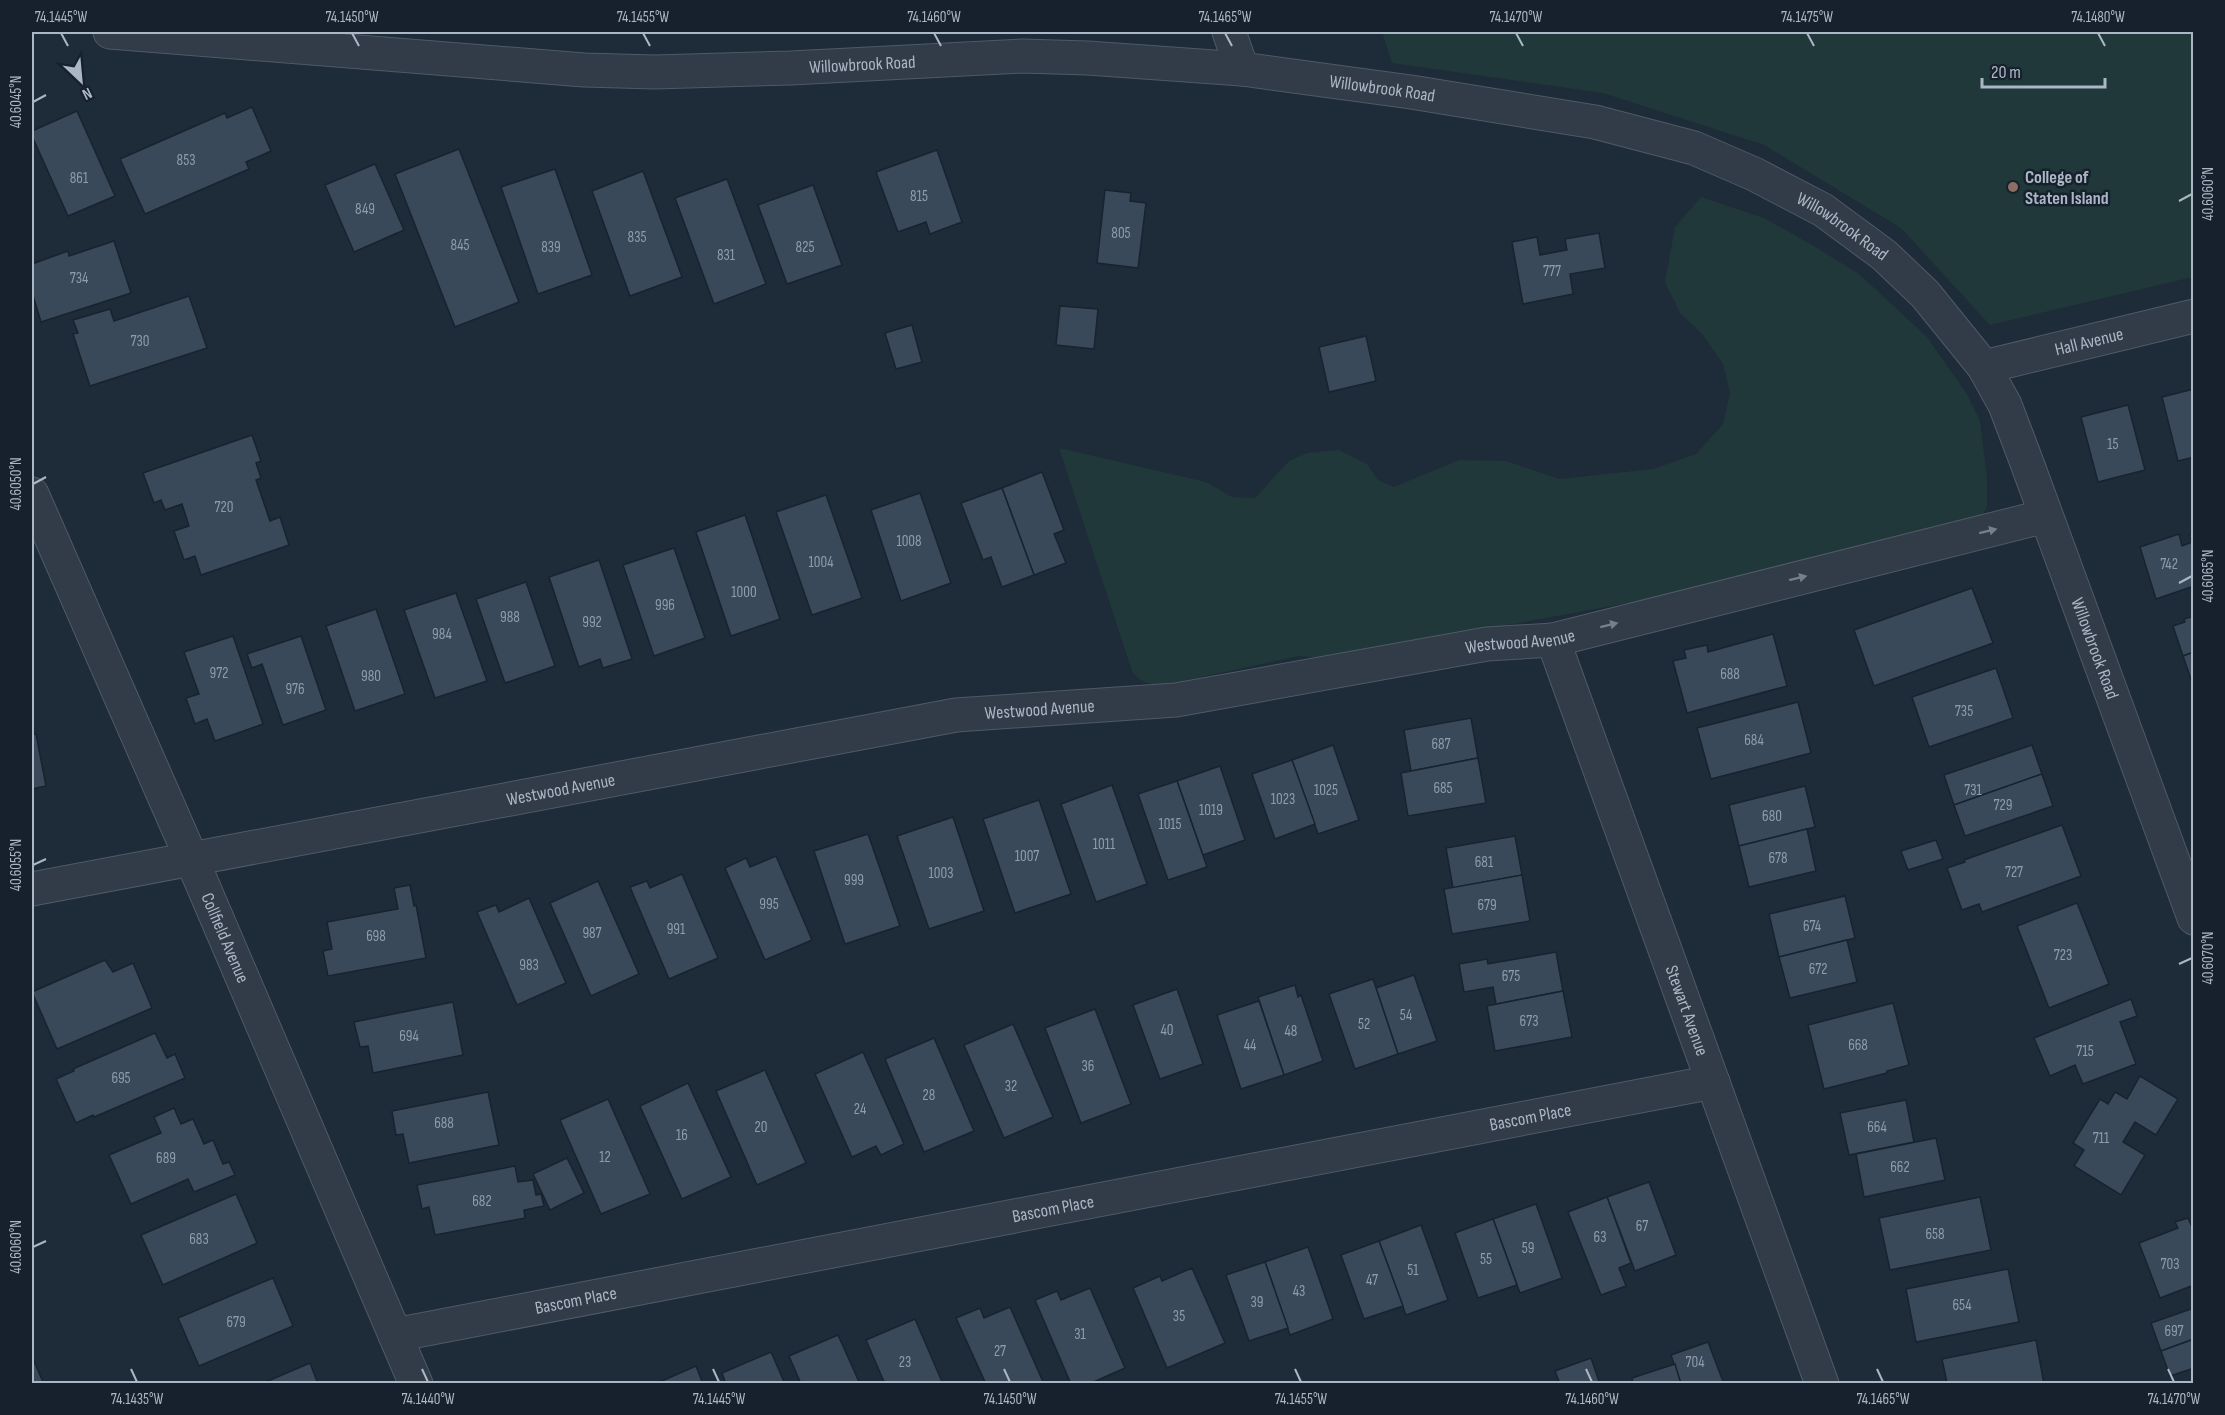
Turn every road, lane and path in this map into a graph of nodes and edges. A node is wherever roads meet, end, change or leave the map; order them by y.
1 (110, 32) edge
2 (1229, 32) edge
3 (954, 45) edge
4 (1242, 69) junction
5 (2193, 316) edge
6 (1984, 367) junction
7 (32, 494) edge
8 (2046, 516) junction
9 (1552, 640) junction
10 (192, 860) junction
11 (32, 889) edge
12 (2193, 918) edge
13 (1713, 1082) junction
14 (395, 1335) junction
15 (416, 1383) edge
16 (1822, 1383) edge

1 - 3 street, Willowbrook Road
2 - 4 street
3 - 4 street, Willowbrook Road
4 - 6 street, Willowbrook Road
5 - 6 street, Hall Avenue
6 - 8 street, Willowbrook Road
7 - 10 street, Collfield Avenue
9 -> 8 street, Westwood Avenue
8 - 12 street, Willowbrook Road
9 - 10 street, Westwood Avenue
9 - 13 street, Stewart Avenue
10 - 11 street, Westwood Avenue
10 - 14 street, Collfield Avenue
13 - 14 street, Bascom Place
13 - 16 street, Stewart Avenue
14 - 15 street, Collfield Avenue

